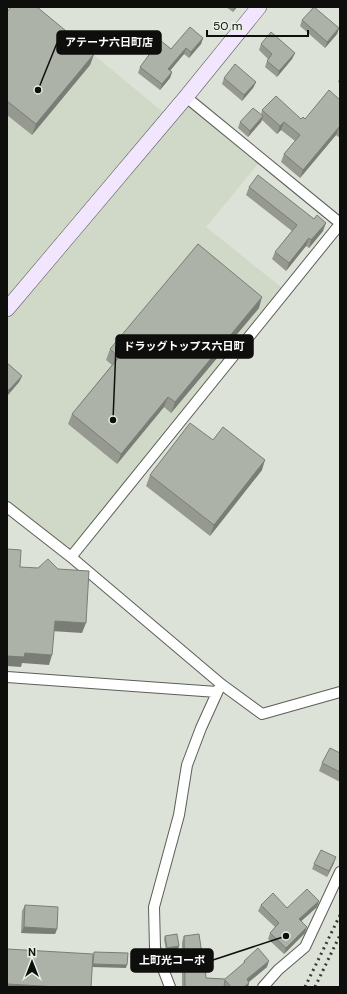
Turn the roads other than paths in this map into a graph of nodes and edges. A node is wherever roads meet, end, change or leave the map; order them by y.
1 (259, 7) edge
2 (186, 97) junction
3 (340, 224) edge
4 (7, 309) edge
5 (7, 508) edge
6 (71, 557) junction
7 (7, 677) edge
8 (219, 688) junction
9 (340, 692) edge
10 (340, 872) edge
11 (170, 987) edge
12 (263, 987) edge

1 - 2 street
2 - 3 street
2 - 4 street
3 - 6 street
5 - 6 street
6 - 8 street
7 - 8 street
8 - 9 street
8 - 11 street
10 - 12 street

